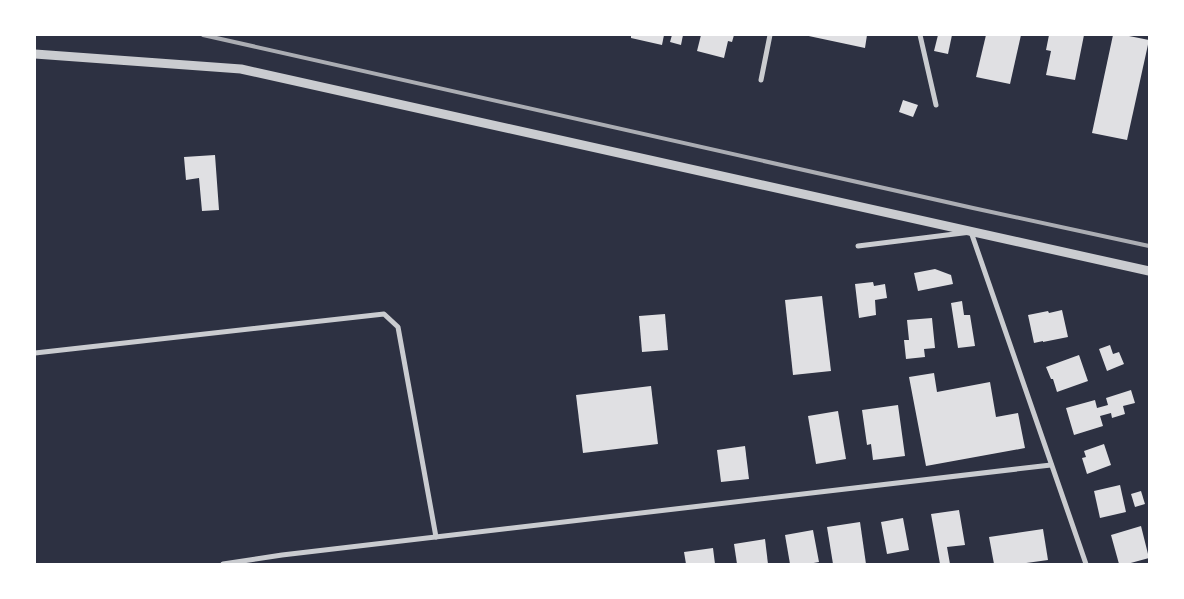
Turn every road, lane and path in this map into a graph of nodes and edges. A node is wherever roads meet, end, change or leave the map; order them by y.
1 (770, 35) edge
2 (920, 35) edge
3 (35, 54) edge
4 (761, 80) dead end
5 (936, 105) dead end
6 (971, 232) junction
7 (858, 246) dead end
8 (1149, 271) edge
9 (35, 353) edge
10 (1051, 464) junction
11 (436, 537) junction
12 (223, 564) edge
13 (1086, 564) edge

1 - 4 street
2 - 5 street
3 - 6 street
6 - 7 street
6 - 8 street
6 - 10 street
9 - 11 street
10 - 11 street
10 - 13 street
11 - 12 street

